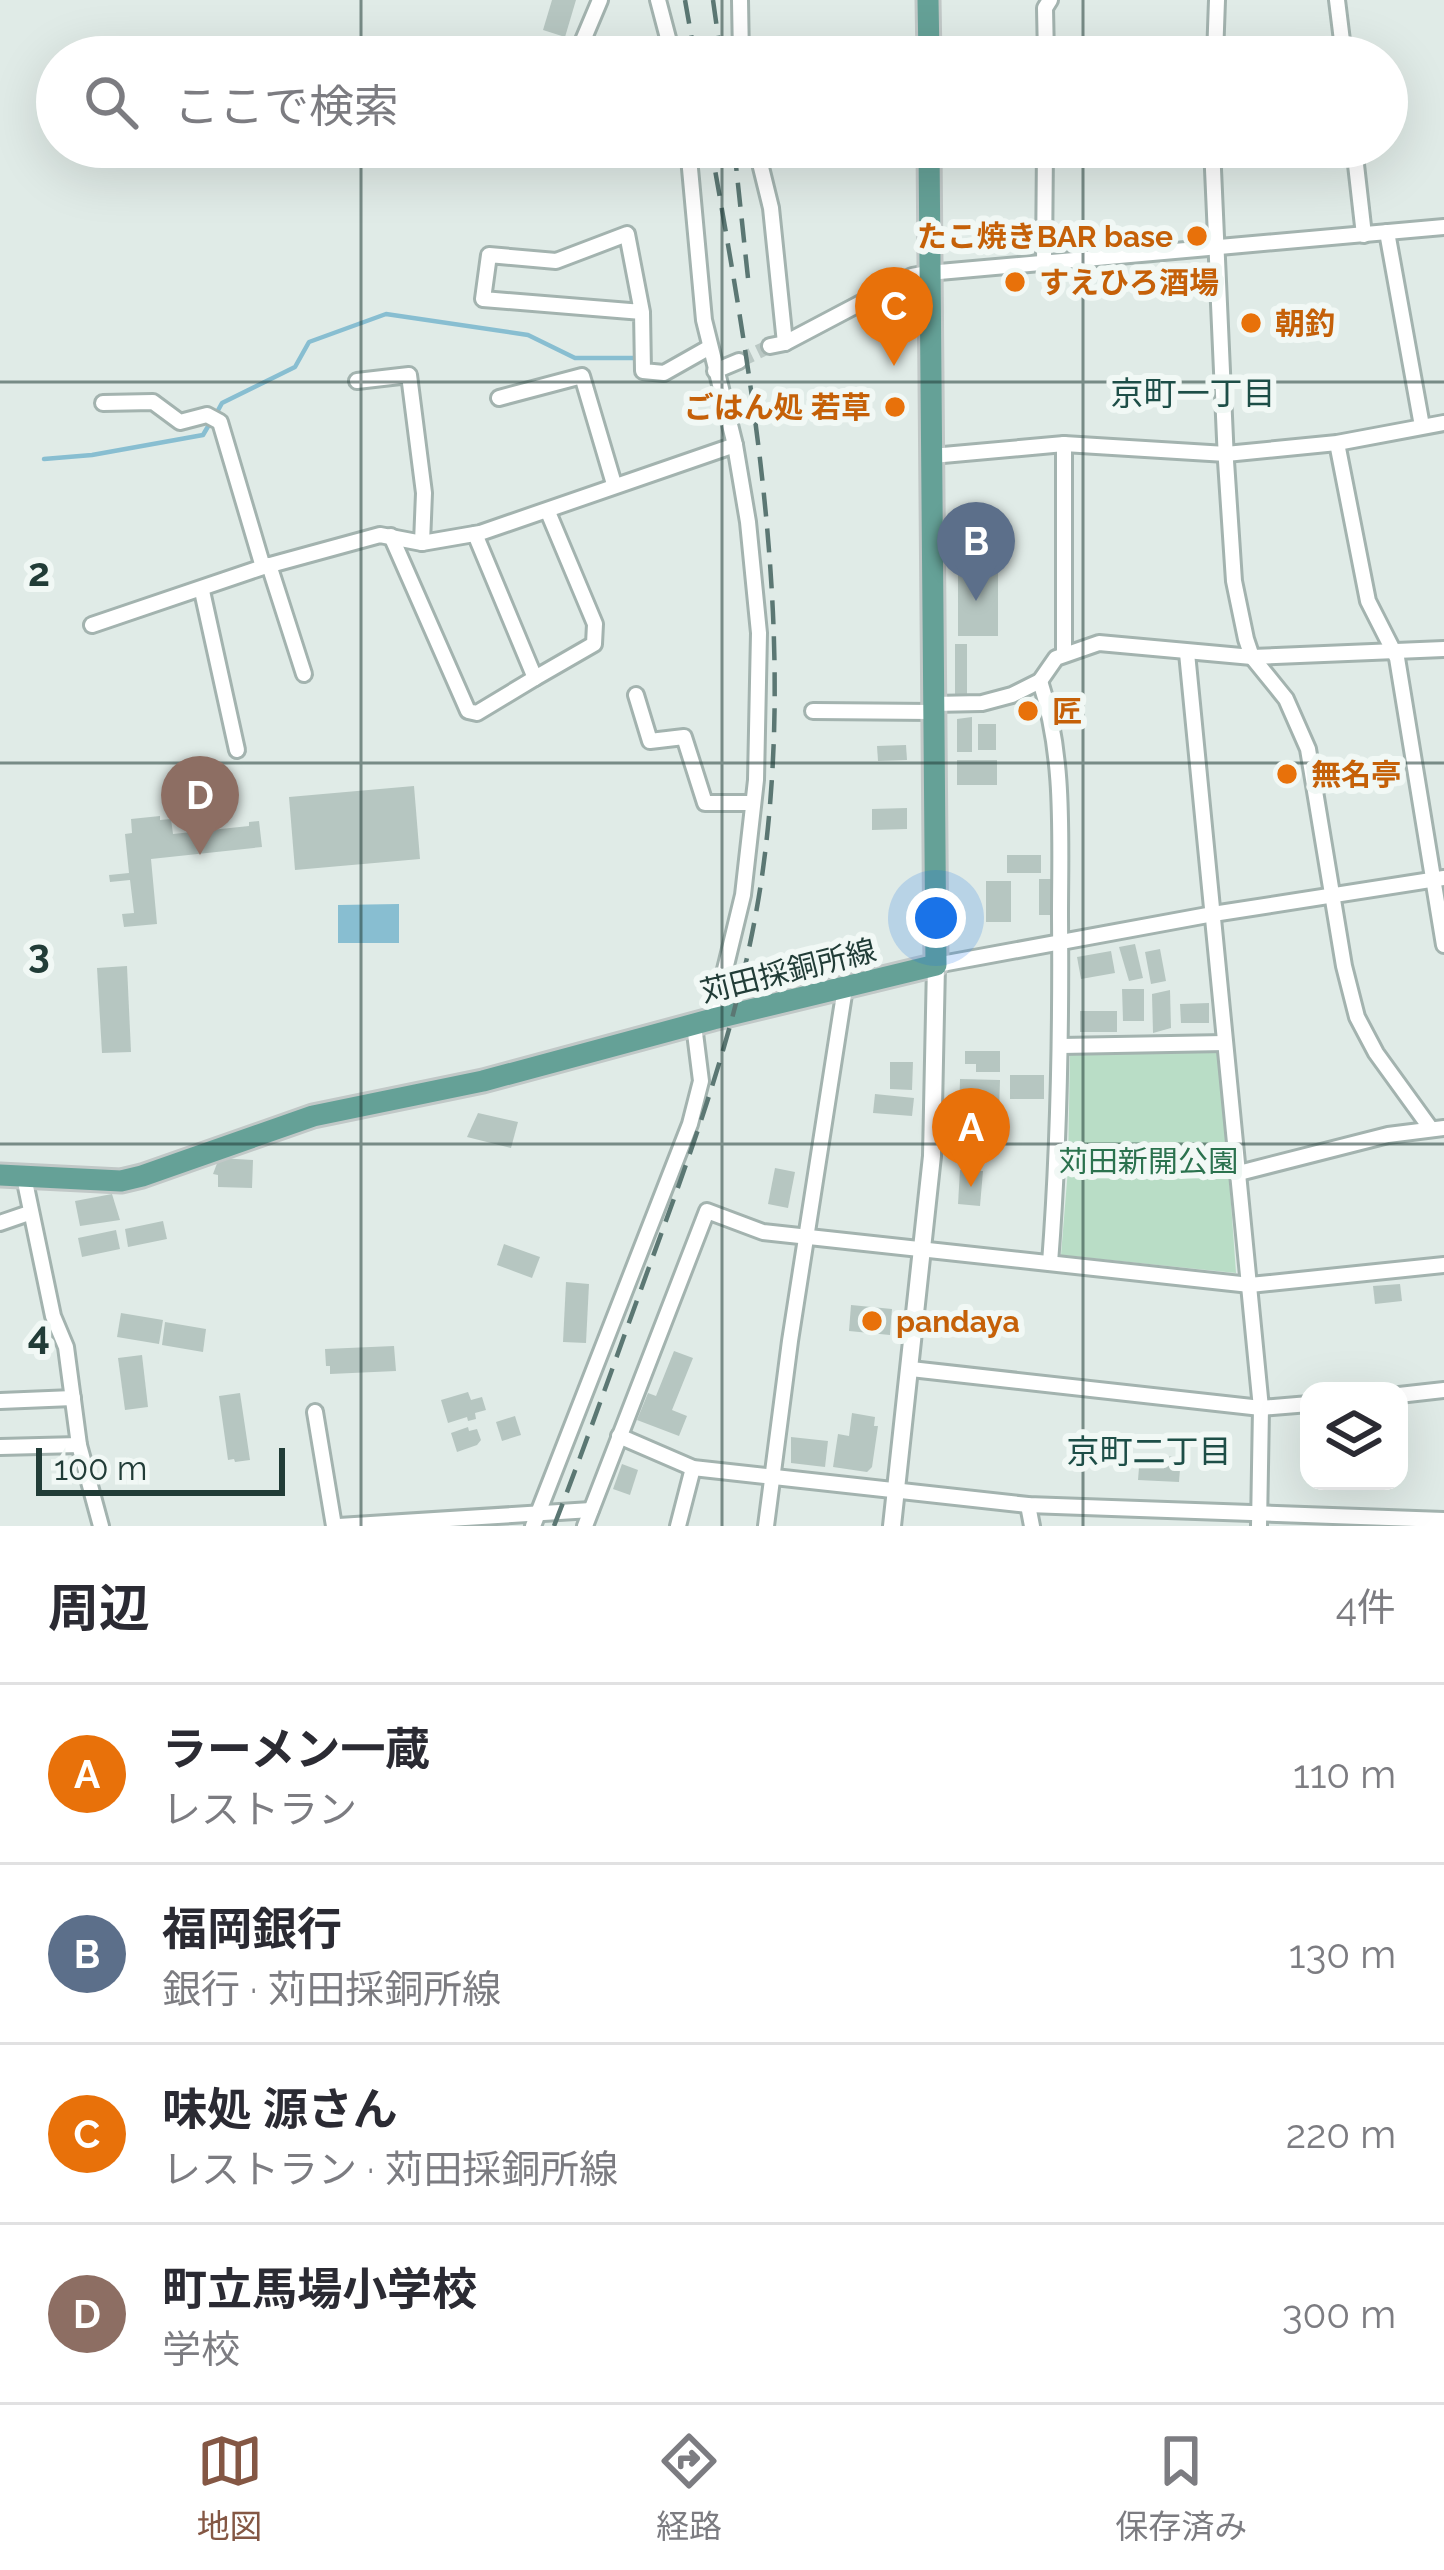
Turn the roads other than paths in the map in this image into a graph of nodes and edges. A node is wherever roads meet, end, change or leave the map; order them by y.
1 (600, 0) edge
2 (658, 0) edge
3 (740, 0) edge
4 (928, 0) edge
5 (1049, 0) edge
6 (1217, 0) edge
7 (1337, 0) edge
8 (585, 36) edge
9 (667, 36) edge
10 (741, 36) edge
11 (928, 36) edge
12 (1046, 36) edge
13 (1216, 36) edge
14 (1341, 36) edge
15 (690, 168) edge
16 (762, 168) edge
17 (929, 168) edge
18 (1045, 168) edge
19 (1213, 168) edge
20 (1356, 168) edge
21 (1444, 227) edge
22 (1387, 232) junction
23 (1364, 235) junction
24 (1215, 248) junction
25 (1044, 264) junction
26 (928, 273) junction
27 (642, 312) junction
28 (710, 347) junction
29 (739, 361) tunnel mouth
30 (715, 371) junction
31 (357, 381) dead end
32 (499, 398) dead end
33 (103, 403) dead end
34 (1444, 423) edge
35 (1422, 426) junction
36 (1337, 443) junction
37 (1064, 444) junction
38 (735, 445) junction
39 (1226, 454) junction
40 (932, 456) junction
41 (614, 484) junction
42 (548, 512) junction
43 (475, 534) junction
44 (391, 536) junction
45 (422, 543) junction
46 (266, 566) junction
47 (202, 591) junction
48 (92, 625) dead end
49 (1393, 649) junction
50 (1444, 649) edge
51 (1064, 653) junction
52 (1187, 653) junction
53 (1252, 657) junction
54 (304, 674) dead end
55 (536, 678) junction
56 (1040, 680) junction
57 (636, 695) dead end
58 (933, 708) junction
59 (813, 711) dead end
60 (237, 750) dead end
61 (753, 803) junction
62 (1438, 879) edge
63 (1333, 897) junction
64 (1213, 914) junction
65 (1060, 943) junction
66 (1444, 945) edge
67 (936, 965) junction
68 (845, 988) junction
69 (704, 1022) junction
70 (1225, 1042) junction
71 (1060, 1046) junction
72 (1437, 1128) edge
73 (1239, 1173) junction
74 (0, 1175) edge
75 (24, 1177) junction
76 (28, 1213) junction
77 (0, 1222) edge
78 (809, 1237) junction
79 (924, 1249) junction
80 (1050, 1263) junction
81 (1444, 1265) edge
82 (1250, 1285) junction
83 (910, 1369) junction
84 (1444, 1390) edge
85 (1408, 1394) edge
86 (73, 1398) junction
87 (0, 1401) edge
88 (1300, 1405) edge
89 (1261, 1408) junction
90 (315, 1412) dead end
91 (620, 1436) junction
92 (79, 1444) junction
93 (0, 1447) edge
94 (694, 1468) junction
95 (772, 1476) junction
96 (897, 1490) junction
97 (1028, 1505) junction
98 (591, 1510) junction
99 (536, 1518) edge
100 (1259, 1519) edge
101 (1444, 1520) edge
102 (101, 1526) edge
103 (337, 1526) edge
104 (585, 1526) edge
105 (678, 1526) edge
106 (766, 1526) edge
107 (892, 1526) edge
108 (1032, 1526) edge

1 - 8 street
2 - 9 street
3 - 10 street
4 - 11 main road
5 - 12 street
6 - 13 street
7 - 14 street
15 - 28 street
16 - 26 street
17 - 26 main road
18 - 25 street
19 - 24 street
20 - 23 street
21 - 22 street
22 - 23 street
22 - 35 street
23 - 24 street
24 - 25 street
24 - 39 street
25 - 26 street
26 - 40 main road
27 - 27 street
27 - 28 street
28 - 30 street
29 - 30 street
30 - 38 street
31 - 45 street
32 - 41 street
33 - 46 street
34 - 35 street
35 - 36 street
36 - 39 street
36 - 49 street
37 - 39 street
37 - 40 street
37 - 51 street
38 - 41 street
38 - 61 street
39 - 53 street
40 - 58 main road
41 - 42 street
42 - 43 street
42 - 55 street
43 - 45 street
43 - 55 street
44 - 45 street
44 - 46 street
44 - 55 street
46 - 47 street
46 - 54 street
47 - 48 street
47 - 60 street
49 - 50 street
49 - 53 street
49 - 62 street
51 - 52 street
51 - 56 street
52 - 53 street
52 - 64 street
53 - 63 street
56 - 58 street
56 - 65 street
57 - 61 street
58 - 59 street
58 - 67 main road
61 - 69 street
62 - 63 street
62 - 66 street
63 - 64 street
63 - 72 street
64 - 65 street
64 - 70 street
65 - 67 street
65 - 71 street
67 - 68 main road, 苅田採銅所線
67 - 79 street
68 - 69 main road, 苅田採銅所線
68 - 78 street
69 - 75 main road, 苅田採銅所線
69 - 99 street
70 - 71 street
70 - 73 street
71 - 80 street
72 - 73 street
73 - 82 street
74 - 75 main road, 苅田採銅所線
75 - 76 street
76 - 77 street
76 - 86 street
78 - 79 street
78 - 91 street
78 - 95 street
79 - 80 street
79 - 83 street
80 - 82 street
81 - 82 street
82 - 89 street
83 - 89 street
83 - 96 street
84 - 85 street
86 - 87 street
86 - 92 street
88 - 89 street
89 - 100 street
90 - 103 street
91 - 94 street
91 - 98 street
92 - 93 street
92 - 102 street
94 - 95 street
94 - 105 street
95 - 96 street
95 - 106 street
96 - 97 street
96 - 107 street
97 - 100 street
97 - 108 street
98 - 99 street
98 - 104 street
99 - 103 street
100 - 101 street

